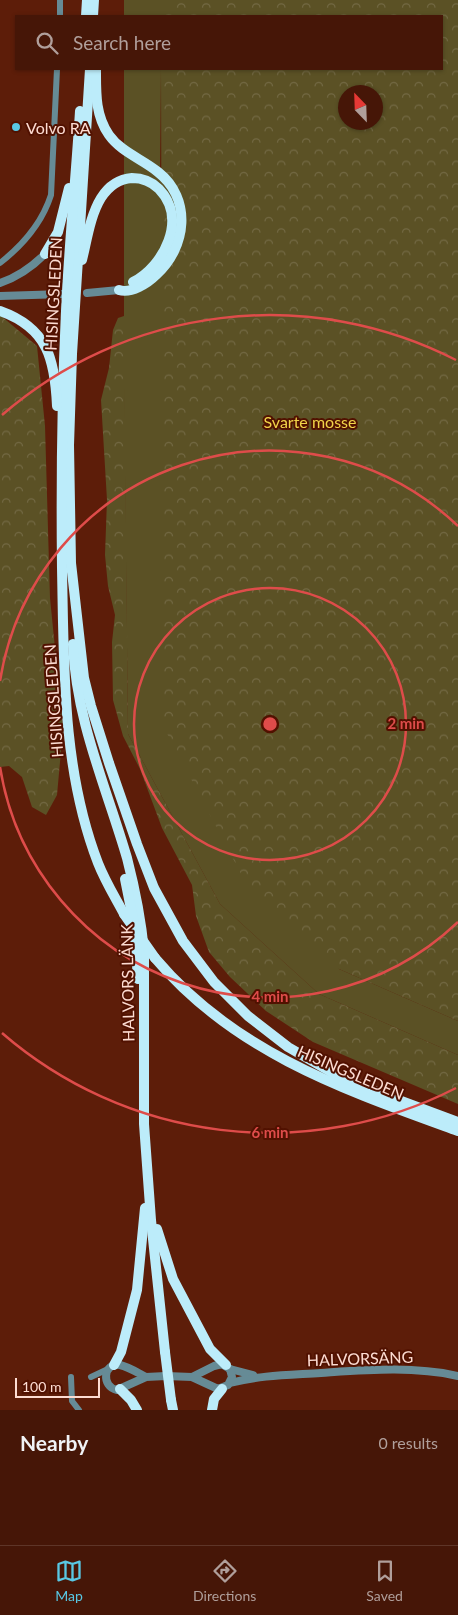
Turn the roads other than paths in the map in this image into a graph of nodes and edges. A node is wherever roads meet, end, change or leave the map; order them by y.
1 (60, 0) edge
2 (87, 0) edge
3 (93, 12) edge
4 (60, 15) edge
5 (57, 70) edge
6 (83, 70) edge
7 (90, 70) edge
8 (96, 70) edge
9 (78, 136) junction
10 (45, 254) joint
11 (0, 263) edge
12 (0, 283) edge
13 (76, 283) junction
14 (119, 290) junction
15 (87, 293) dead end
16 (64, 294) dead end
17 (0, 296) edge
18 (0, 311) edge
19 (62, 436) junction
20 (71, 564) junction
21 (63, 624) junction
22 (458, 1122) edge
23 (458, 1131) edge
24 (149, 1197) junction
25 (145, 1207) junction
26 (163, 1352) junction
27 (111, 1367) junction
28 (228, 1367) junction
29 (263, 1376) junction
30 (458, 1376) edge
31 (71, 1377) dead end
32 (146, 1377) junction
33 (192, 1377) junction
34 (107, 1384) junction
35 (226, 1386) junction
36 (120, 1390) junction
37 (170, 1405) edge
38 (79, 1410) edge
39 (137, 1410) edge
40 (212, 1410) edge

1 - 4 street
2 - 3 highway
5 - 11 street
6 - 9 highway, HISINGSLEDEN
7 - 13 highway, HISINGSLEDEN
8 - 14 highway
9 - 10 highway
9 - 19 highway, HISINGSLEDEN
10 - 12 street
13 - 14 highway
13 - 20 highway, HISINGSLEDEN
14 - 15 street
16 - 17 street
18 - 19 highway
19 - 21 highway, HISINGSLEDEN
20 - 22 highway, HISINGSLEDEN
20 - 24 highway, HALVORS LÄNK
21 - 23 highway, HISINGSLEDEN, bridge
21 - 25 highway, HALVORS LÄNK
24 - 26 highway, HALVORS LÄNK
24 - 28 highway
25 - 26 highway, HALVORS LÄNK
25 - 27 highway
26 - 37 highway, HALVORS LÄNK
27 - 32 street, HALVORSÄNG
27 - 34 street
27 - 34 street
28 - 29 street, HALVORSÄNG
28 - 33 street, HALVORSÄNG
28 - 35 street
29 - 30 street, HALVORSÄNG
29 - 35 street, HALVORSÄNG
31 - 38 street
32 - 33 street, HALVORSÄNG
32 - 36 street, HALVORSÄNG
33 - 35 street, HALVORSÄNG
34 - 36 street
35 - 40 highway
36 - 39 highway

